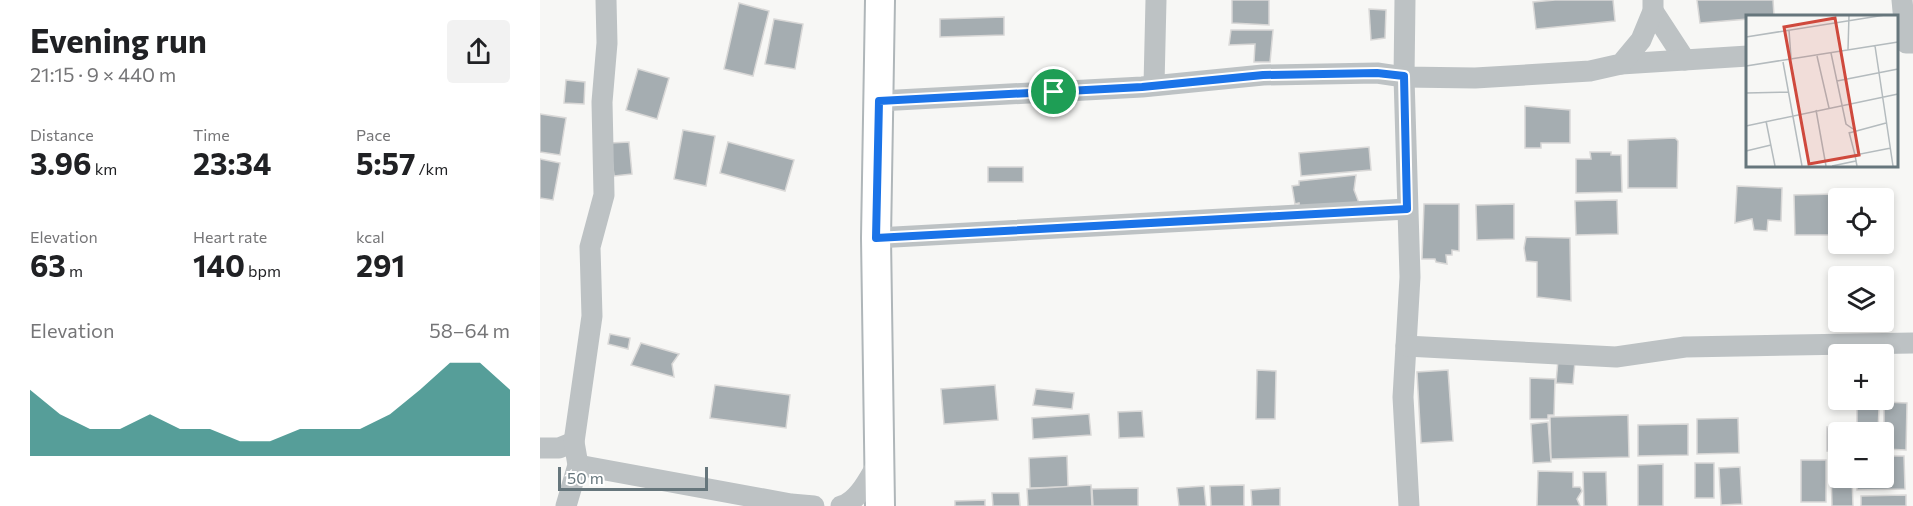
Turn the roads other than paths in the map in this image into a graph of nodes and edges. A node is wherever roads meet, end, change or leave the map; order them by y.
1 (606, 0) edge
2 (880, 0) edge
3 (1156, 0) edge
4 (1405, 0) edge
5 (1902, 0) edge
6 (1653, 5) edge
7 (1905, 43) edge
8 (1746, 56) edge
9 (1685, 60) junction
10 (1621, 64) junction
11 (1404, 76) junction
12 (1154, 85) junction
13 (879, 101) junction
14 (1407, 209) junction
15 (876, 238) junction
16 (1913, 343) edge
17 (1406, 346) junction
18 (574, 442) junction
19 (540, 448) edge
20 (880, 459) junction
21 (578, 465) junction
22 (566, 506) edge
23 (814, 506) edge
24 (841, 506) edge
25 (880, 506) edge
26 (1409, 506) edge

1 - 18 street
2 - 13 main road
3 - 12 street
4 - 11 street
5 - 7 street
6 - 9 street
6 - 10 street
8 - 9 street
9 - 10 street
10 - 11 street
11 - 12 street
11 - 14 street
12 - 13 street
13 - 15 main road
14 - 15 street
14 - 17 street
15 - 20 main road
16 - 17 street
17 - 26 street
18 - 19 street
18 - 21 street
20 - 24 street
20 - 25 main road
21 - 22 street
21 - 23 street

